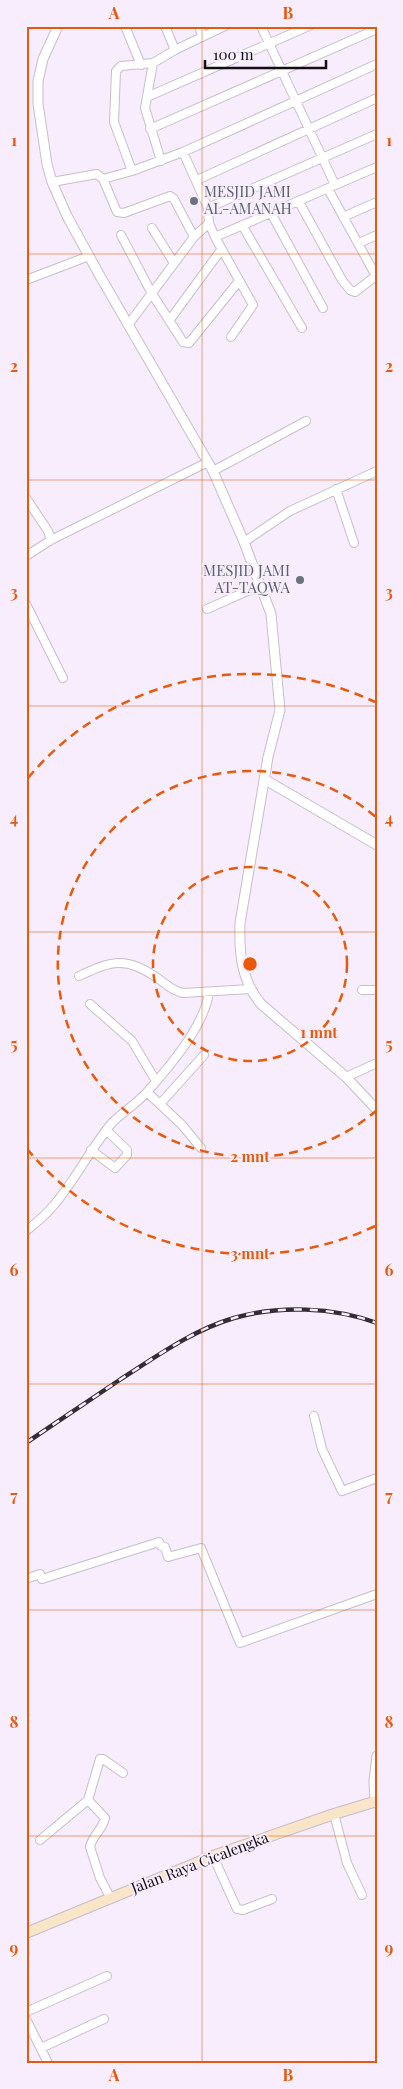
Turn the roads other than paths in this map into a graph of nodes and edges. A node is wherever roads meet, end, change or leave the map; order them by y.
1 (58, 26) edge
2 (125, 26) edge
3 (165, 26) edge
4 (199, 26) edge
5 (225, 26) edge
6 (261, 26) edge
7 (309, 26) edge
8 (376, 28) edge
9 (202, 36) junction
10 (268, 44) junction
11 (175, 50) junction
12 (153, 63) junction
13 (377, 64) edge
14 (141, 65) junction
15 (281, 71) junction
16 (147, 97) junction
17 (377, 98) edge
18 (295, 101) junction
19 (150, 129) junction
20 (309, 130) junction
21 (377, 134) edge
22 (183, 152) junction
23 (323, 159) junction
24 (161, 161) junction
25 (377, 167) edge
26 (132, 170) junction
27 (102, 179) junction
28 (196, 180) junction
29 (52, 182) junction
30 (335, 185) junction
31 (328, 189) junction
32 (299, 202) junction
33 (377, 202) edge
34 (208, 208) junction
35 (272, 213) junction
36 (343, 217) junction
37 (209, 223) junction
38 (242, 225) junction
39 (152, 228) dead end
40 (121, 235) dead end
41 (377, 235) edge
42 (215, 237) junction
43 (194, 238) junction
44 (359, 242) junction
45 (221, 250) junction
46 (89, 256) junction
47 (174, 263) junction
48 (376, 275) edge
49 (26, 280) edge
50 (239, 281) junction
51 (152, 292) junction
52 (323, 308) dead end
53 (168, 321) junction
54 (128, 325) junction
55 (302, 328) dead end
56 (231, 338) dead end
57 (306, 421) dead end
58 (208, 462) junction
59 (213, 471) junction
60 (377, 471) edge
61 (336, 489) junction
62 (26, 498) edge
63 (51, 540) junction
64 (244, 542) junction
65 (354, 543) dead end
66 (26, 556) edge
67 (262, 585) junction
68 (26, 604) edge
69 (208, 609) dead end
70 (63, 678) dead end
71 (264, 779) junction
72 (377, 845) edge
73 (79, 976) dead end
74 (250, 989) junction
75 (362, 990) dead end
76 (377, 990) edge
77 (209, 992) junction
78 (90, 1004) dead end
79 (204, 1055) dead end
80 (377, 1063) edge
81 (346, 1076) junction
82 (156, 1081) junction
83 (148, 1092) junction
84 (160, 1104) junction
85 (377, 1110) edge
86 (106, 1130) junction
87 (201, 1148) dead end
88 (91, 1150) junction
89 (26, 1231) edge
90 (314, 1416) dead end
91 (377, 1478) edge
92 (26, 1580) edge
93 (377, 1594) edge
94 (377, 1756) edge
95 (122, 1773) dead end
96 (88, 1800) junction
97 (376, 1802) edge
98 (334, 1814) junction
99 (40, 1840) dead end
100 (213, 1856) junction
101 (362, 1895) dead end
102 (110, 1897) junction
103 (272, 1899) dead end
104 (26, 1933) edge
105 (107, 1976) dead end
106 (26, 2012) edge
107 (26, 2019) edge
108 (104, 2019) dead end
109 (41, 2048) junction
110 (48, 2063) edge

1 - 29 street
2 - 14 street
3 - 11 street
4 - 9 street
5 - 9 street
6 - 10 street
7 - 10 street
8 - 15 street
9 - 11 street
10 - 15 street
10 - 16 street
11 - 12 street
12 - 14 street
12 - 16 street
13 - 18 street
14 - 26 street
15 - 18 street
15 - 19 street
16 - 19 street
17 - 20 street
18 - 20 street
18 - 22 street
19 - 24 street
20 - 23 street
20 - 28 street
21 - 23 street
22 - 24 street
22 - 28 street
23 - 30 street
23 - 34 street
24 - 26 street
25 - 30 street
26 - 27 street
27 - 29 street
27 - 43 street
28 - 34 street
29 - 46 street
30 - 31 street
31 - 32 street
31 - 36 street
32 - 35 street
32 - 48 street
33 - 36 street
34 - 37 street
35 - 38 street
35 - 52 street
36 - 44 street
37 - 42 street
37 - 43 street
38 - 42 street
38 - 55 street
39 - 47 street
40 - 51 street
41 - 44 street
42 - 45 street
43 - 47 street
44 - 48 street
45 - 50 street
45 - 53 street
46 - 49 street
46 - 54 street
47 - 51 street
50 - 53 street
50 - 56 street
51 - 53 street
51 - 54 street
54 - 58 street
57 - 59 street
58 - 59 street
58 - 63 street
59 - 64 street
60 - 61 street
61 - 64 street
61 - 65 street
62 - 63 street
63 - 66 street
64 - 67 street
67 - 69 street
67 - 71 street
68 - 70 street
71 - 72 street
71 - 74 street
73 - 77 street
74 - 77 street
74 - 81 street
75 - 76 street
77 - 82 street
78 - 82 street
79 - 84 street
80 - 81 street
81 - 85 street
82 - 83 street
83 - 84 street
83 - 86 street
84 - 87 street
86 - 88 street
86 - 88 street
88 - 89 street
90 - 91 street
92 - 93 street
94 - 97 street
95 - 96 street
96 - 99 street
96 - 102 street
97 - 98 main road, Jalan Raya Cicalengka
98 - 100 main road, Jalan Raya Cicalengka
98 - 101 street
100 - 102 main road, Jalan Raya Cicalengka
100 - 103 street
102 - 104 main road, Jalan Raya Cicalengka
105 - 106 street
107 - 109 street
108 - 109 street
109 - 110 street

